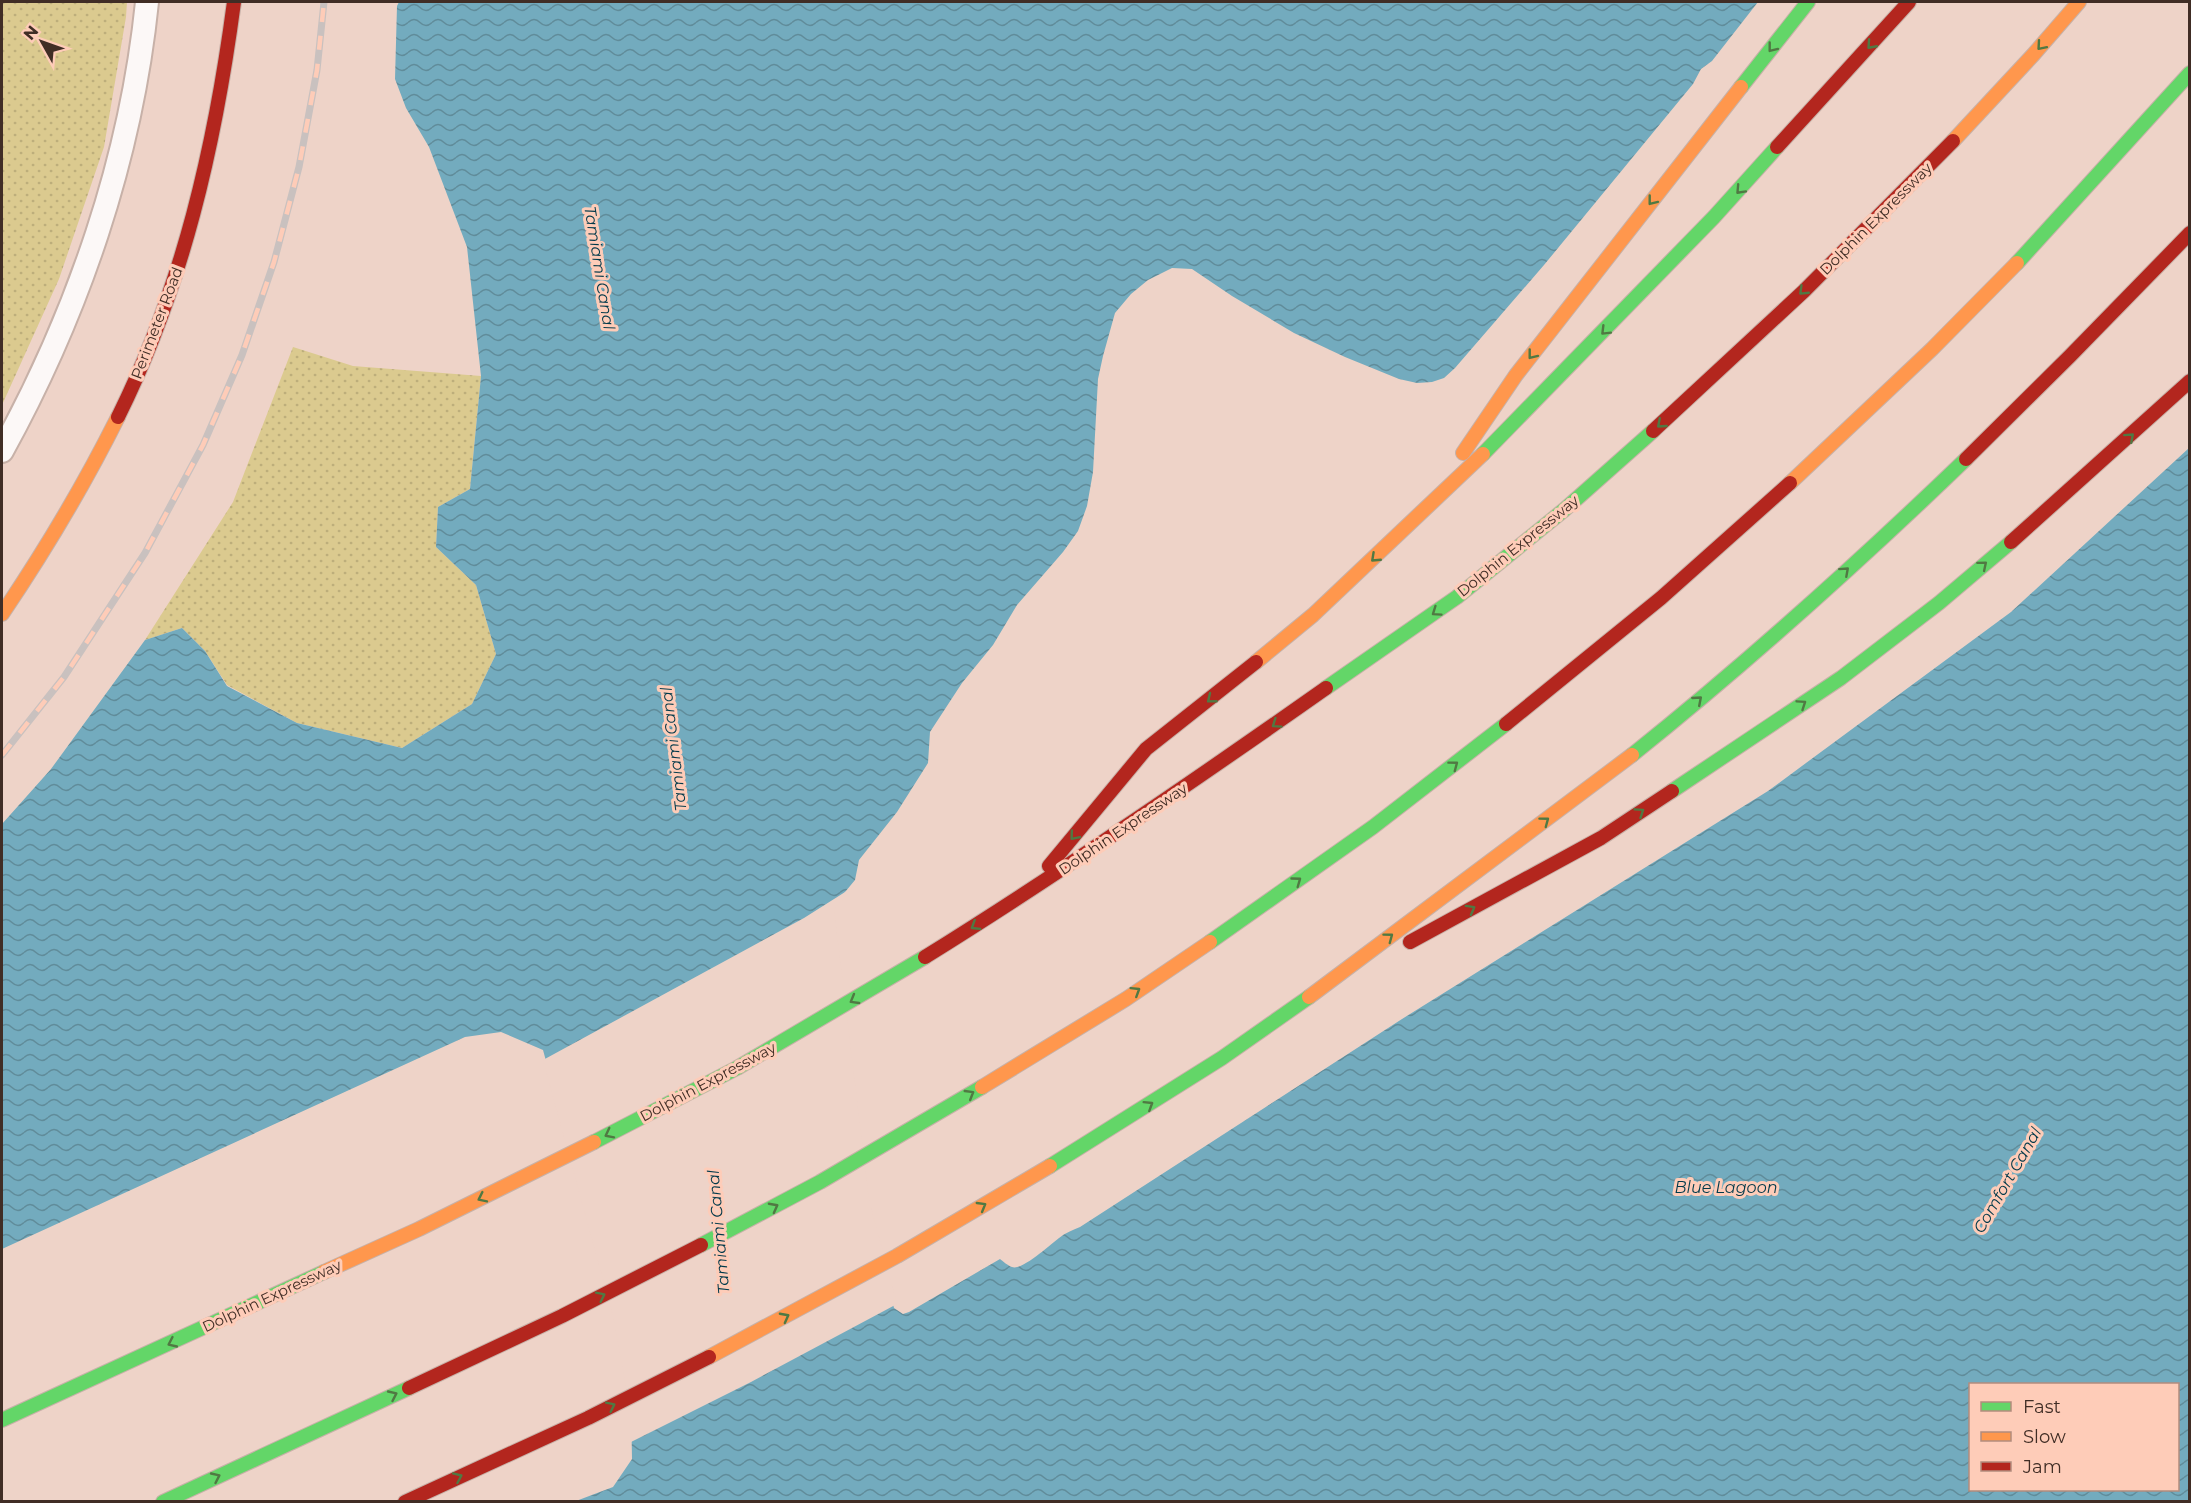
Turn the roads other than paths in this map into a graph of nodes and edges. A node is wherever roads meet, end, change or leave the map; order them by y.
1 (147, 2) edge
2 (234, 2) edge
3 (1808, 2) edge
4 (1909, 2) edge
5 (2079, 2) edge
6 (2190, 73) edge
7 (2190, 233) edge
8 (2190, 381) edge
9 (2, 451) edge
10 (1418, 518) junction
11 (2, 614) edge
12 (1025, 895) junction
13 (1308, 997) junction
14 (2, 1420) edge
15 (163, 1502) edge
16 (405, 1502) edge

1 - 9 lane
2 - 11 main road, Perimeter Road
3 -> 10 main road
4 -> 10 main road
5 -> 12 main road, Dolphin Expressway
15 -> 6 main road
13 -> 7 main road
13 -> 8 main road
10 -> 12 main road
12 -> 14 main road, Dolphin Expressway
16 -> 13 main road

